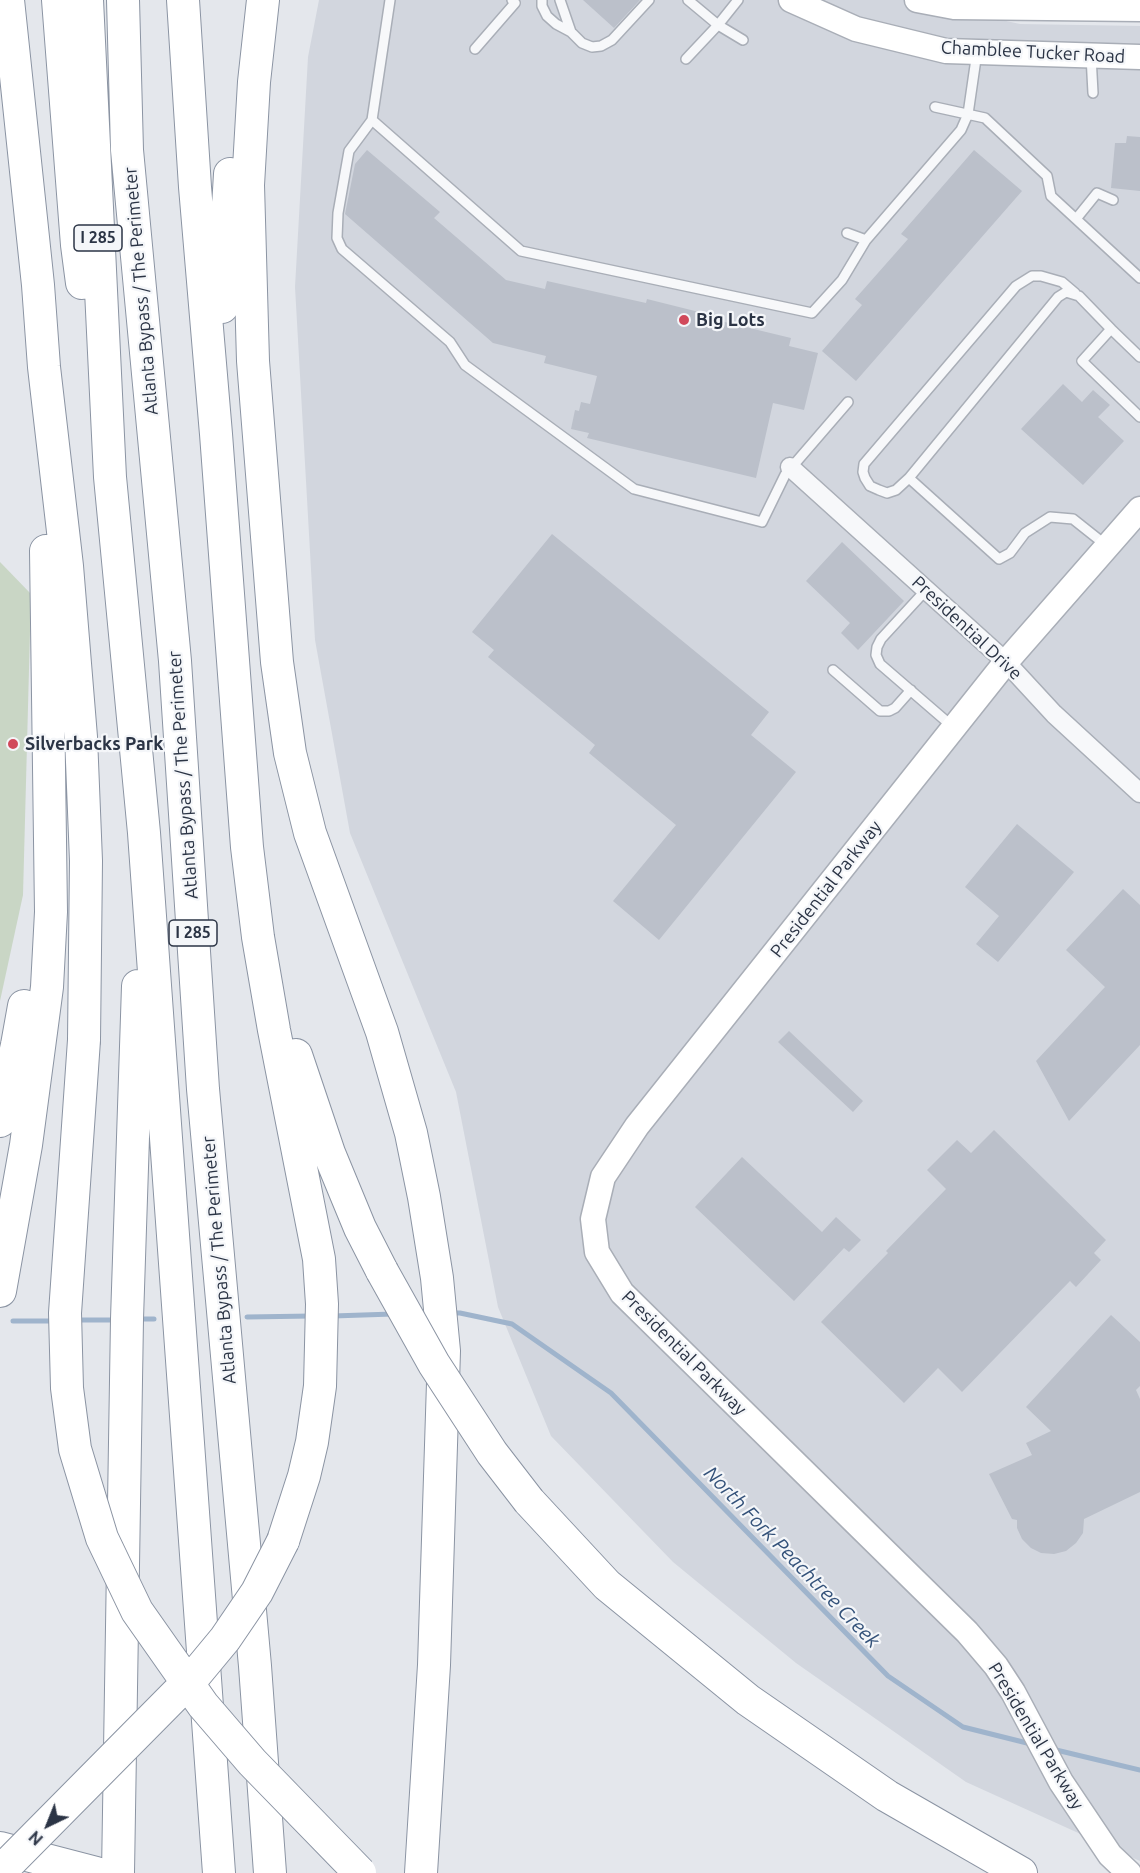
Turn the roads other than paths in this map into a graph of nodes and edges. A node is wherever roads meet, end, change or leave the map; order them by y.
1 (8, 0) edge
2 (58, 0) edge
3 (87, 0) edge
4 (123, 0) edge
5 (183, 0) edge
6 (257, 0) edge
7 (263, 0) edge
8 (390, 0) edge
9 (512, 0) edge
10 (542, 0) edge
11 (560, 0) edge
12 (649, 0) edge
13 (688, 0) edge
14 (738, 0) edge
15 (791, 0) edge
16 (917, 0) edge
17 (1140, 9) edge
18 (718, 25) junction
19 (572, 32) junction
20 (743, 40) dead end
21 (476, 49) dead end
22 (977, 52) junction
23 (1091, 56) junction
24 (1140, 57) edge
25 (686, 59) dead end
26 (1093, 93) dead end
27 (935, 107) dead end
28 (968, 114) junction
29 (372, 120) junction
30 (1113, 200) dead end
31 (1076, 219) junction
32 (847, 233) dead end
33 (866, 240) junction
34 (1140, 278) edge
35 (1078, 296) junction
36 (1111, 329) junction
37 (1140, 357) edge
38 (44, 367) junction
39 (848, 402) dead end
40 (1140, 417) edge
41 (216, 434) junction
42 (790, 467) junction
43 (110, 477) junction
44 (909, 478) junction
45 (1140, 509) edge
46 (1108, 547) junction
47 (926, 590) junction
48 (1006, 662) junction
49 (833, 670) dead end
50 (910, 690) junction
51 (954, 728) junction
52 (48, 781) junction
53 (1140, 793) edge
54 (144, 832) junction
55 (247, 847) junction
56 (0, 1121) edge
57 (0, 1291) edge
58 (93, 1779) junction
59 (0, 1848) edge
60 (0, 1860) edge
61 (218, 1866) edge
62 (275, 1869) edge
63 (0, 1872) edge
64 (96, 1873) edge
65 (118, 1873) edge
66 (360, 1873) edge
67 (422, 1873) edge
68 (1021, 1873) edge
69 (1129, 1873) edge

1 - 38 highway
2 - 43 highway
3 - 43 highway, Atlanta Bypass / The Perimeter / I 285
4 - 62 highway, Atlanta Bypass / The Perimeter / I 285
5 - 41 highway
6 - 41 highway
7 - 67 highway
8 - 29 lane
9 - 21 lane
10 - 19 lane
11 - 19 lane
12 - 19 lane
13 - 18 lane
14 - 18 lane
15 - 22 street, Chamblee Tucker Road
16 - 17 street
18 - 20 lane
18 - 25 lane
22 - 23 street, Chamblee Tucker Road
22 - 28 lane
23 - 24 street, Chamblee Tucker Road
23 - 26 lane
27 - 28 lane
28 - 31 lane
28 - 33 lane
29 - 33 lane
29 - 42 lane
30 - 31 lane
31 - 34 lane
32 - 33 lane
35 - 36 lane
35 - 44 lane
35 - 44 lane
36 - 37 lane
36 - 40 lane
38 - 52 highway
38 - 66 highway, bridge
39 - 42 lane
41 - 55 highway
42 - 47 street, Presidential Drive
43 - 54 highway, Atlanta Bypass / The Perimeter / I 285
44 - 46 lane
45 - 46 street, Presidential Parkway
46 - 48 street, Presidential Parkway
47 - 48 street, Presidential Drive
47 - 50 lane
48 - 51 street, Presidential Parkway
48 - 53 street, Presidential Drive
49 - 50 lane
50 - 51 lane
51 - 69 street, Presidential Parkway
52 - 56 highway
52 - 57 highway
54 - 61 highway, Atlanta Bypass / The Perimeter / I 285
54 - 65 highway
55 - 58 highway, bridge
55 - 68 highway, bridge
58 - 60 highway, bridge
58 - 63 highway, bridge
59 - 64 highway

